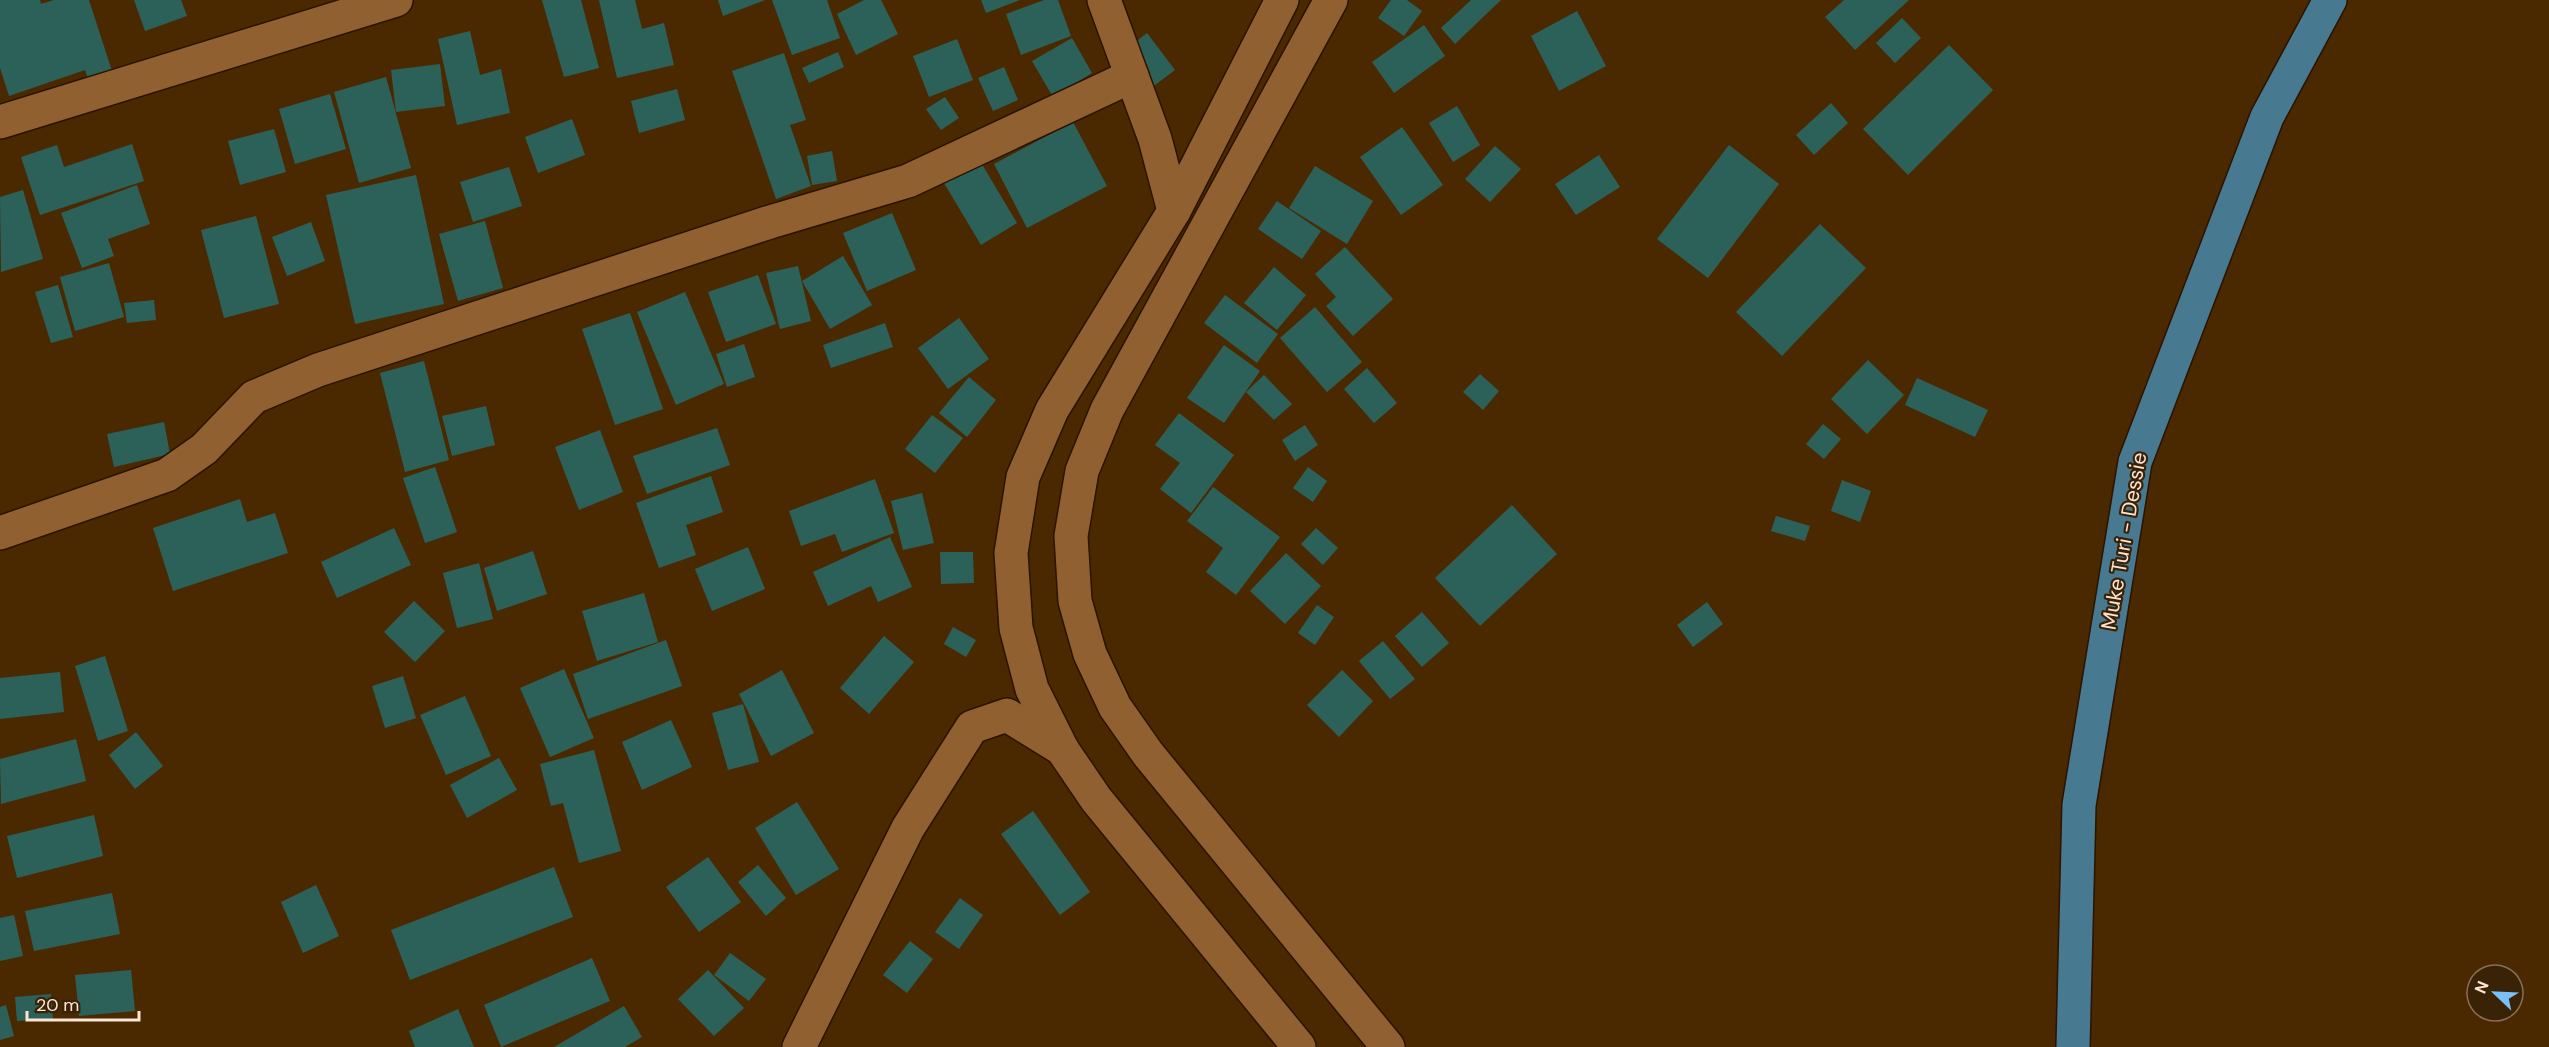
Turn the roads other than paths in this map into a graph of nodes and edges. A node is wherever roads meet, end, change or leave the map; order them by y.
1 (396, 0) edge
2 (1104, 0) edge
3 (1282, 0) edge
4 (1331, 0) edge
5 (2330, 0) edge
6 (1132, 76) junction
7 (0, 122) edge
8 (1174, 212) junction
9 (0, 533) edge
10 (1062, 749) junction
11 (799, 1047) edge
12 (1299, 1047) edge
13 (1388, 1047) edge
14 (2073, 1047) edge

1 - 7 street
2 - 6 street
3 - 8 street
4 - 13 street
5 - 14 main road, Muke Turi - Dessie
6 - 8 street
6 - 9 street
8 - 10 street
10 - 11 street
10 - 12 street

